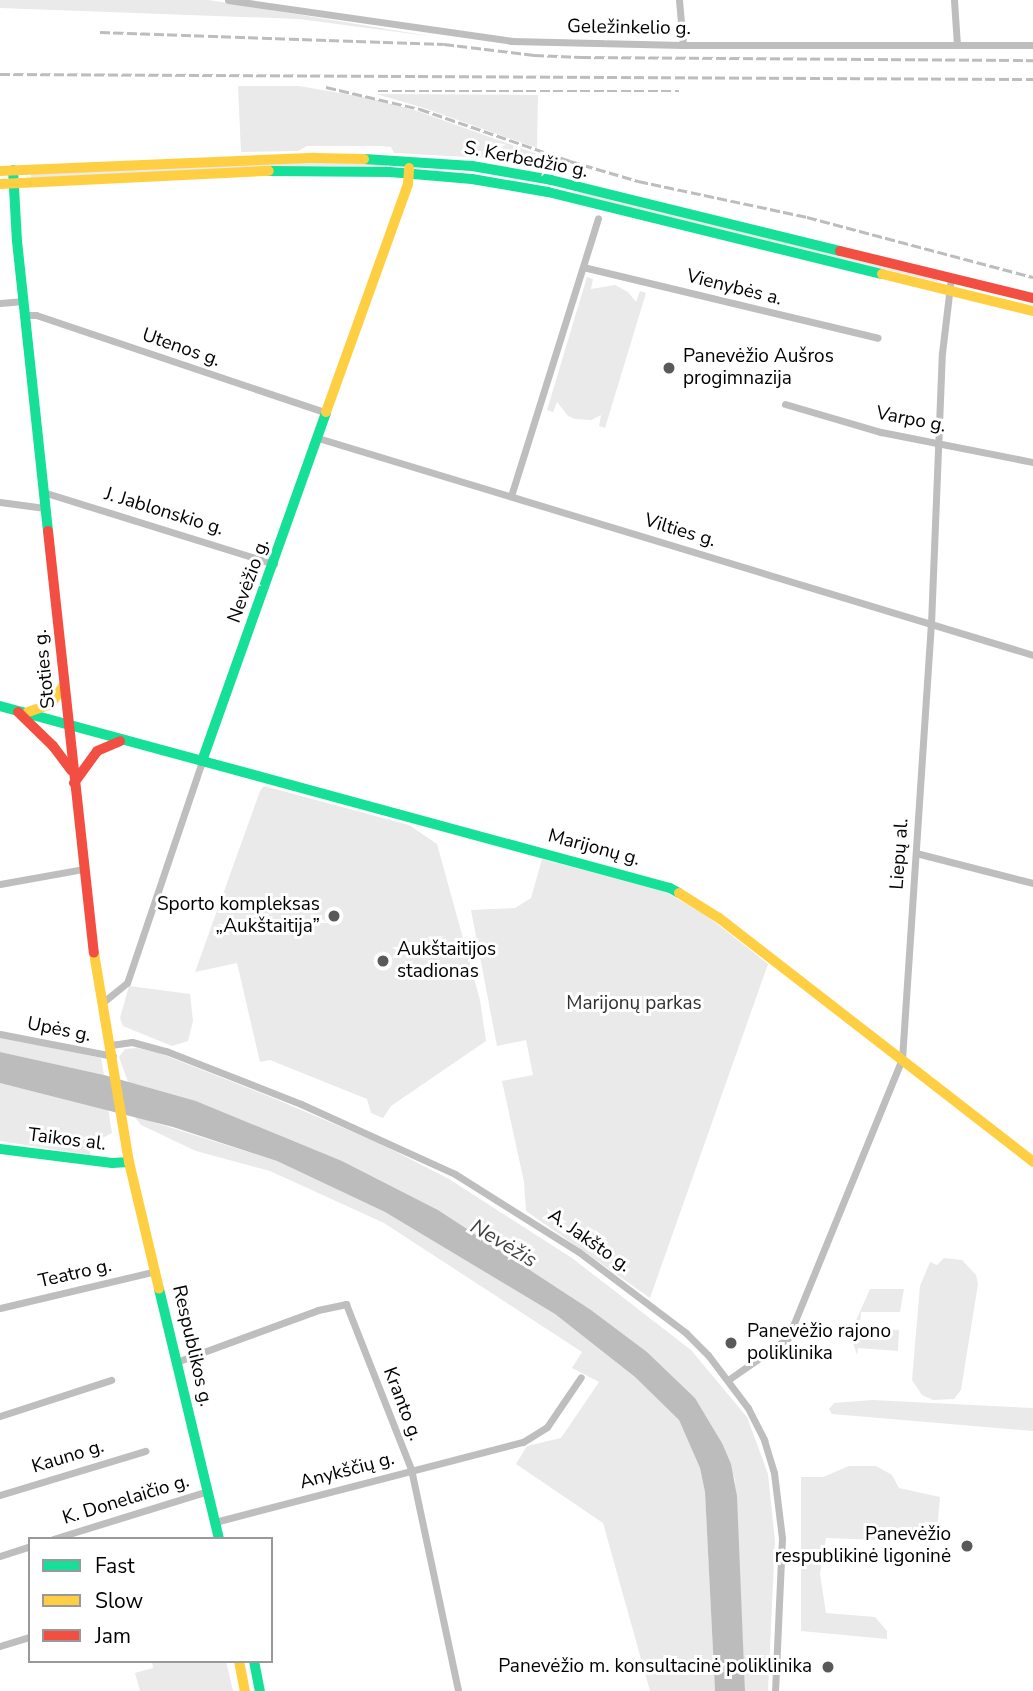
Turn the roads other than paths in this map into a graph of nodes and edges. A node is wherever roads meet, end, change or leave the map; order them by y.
1 (228, 0) edge
2 (679, 0) edge
3 (954, 0) edge
4 (683, 45) junction
5 (957, 45) junction
6 (1033, 45) edge
7 (410, 160) junction
8 (13, 170) junction
9 (0, 171) edge
10 (409, 173) junction
11 (13, 183) junction
12 (0, 184) edge
13 (598, 218) dead end
14 (583, 267) junction
15 (951, 278) junction
16 (948, 290) junction
17 (1033, 298) edge
18 (23, 301) junction
19 (0, 303) edge
20 (1033, 311) edge
21 (25, 315) junction
22 (878, 338) dead end
23 (785, 404) dead end
24 (327, 413) junction
25 (318, 438) junction
26 (939, 441) junction
27 (1033, 462) edge
28 (43, 492) junction
29 (511, 496) junction
30 (0, 502) edge
31 (45, 508) junction
32 (274, 564) junction
33 (930, 624) junction
34 (1033, 655) edge
35 (65, 681) junction
36 (0, 706) edge
37 (19, 711) junction
38 (69, 724) junction
39 (126, 740) junction
40 (202, 761) junction
41 (73, 772) junction
42 (74, 784) junction
43 (915, 853) junction
44 (83, 869) junction
45 (1033, 883) edge
46 (0, 884) edge
47 (102, 1003) junction
48 (0, 1034) edge
49 (112, 1051) junction
50 (902, 1059) junction
51 (0, 1149) edge
52 (129, 1162) junction
53 (1033, 1162) edge
54 (156, 1271) junction
55 (0, 1308) edge
56 (178, 1361) junction
57 (581, 1377) dead end
58 (111, 1380) dead end
59 (728, 1380) junction
60 (0, 1416) edge
61 (145, 1451) dead end
62 (411, 1469) junction
63 (208, 1491) junction
64 (0, 1495) edge
65 (215, 1522) junction
66 (59, 1537) edge
67 (219, 1537) edge
68 (28, 1547) edge
69 (0, 1556) edge
70 (28, 1638) edge
71 (0, 1646) edge
72 (239, 1663) edge
73 (254, 1663) edge
74 (245, 1691) edge
75 (260, 1691) edge
76 (458, 1691) edge
77 (775, 1691) edge

1 - 4 street, Geležinkelio g.
2 - 4 street
3 - 5 street
4 - 5 street, Geležinkelio g.
5 - 6 street, Geležinkelio g.
7 - 8 main road, S. Kerbedžio g.
7 - 10 main road, Nevėžio g.
7 - 15 main road, S. Kerbedžio g.
8 - 9 main road, S. Kerbedžio g.
8 - 11 main road, Stoties g.
10 - 11 main road, S. Kerbedžio g.
10 - 16 main road, S. Kerbedžio g.
10 - 24 main road, Nevėžio g.
11 - 12 main road, S. Kerbedžio g.
11 - 18 main road, Stoties g.
13 - 14 street
14 - 22 street, Vienybės a.
14 - 29 street
15 - 16 street, Liepų al.
15 - 17 main road, S. Kerbedžio g.
16 - 20 main road, S. Kerbedžio g.
16 - 26 street, Liepų al.
18 - 19 street
18 - 21 main road, Stoties g.
21 - 24 street, Utenos g.
21 - 28 main road, Stoties g.
23 - 26 street, Varpo g.
24 - 25 main road, Nevėžio g.
25 - 29 street, Vilties g.
25 - 32 main road, Nevėžio g.
26 - 27 street, Varpo g.
26 - 33 street, Liepų al.
28 - 31 main road, Stoties g.
28 - 32 street, J. Jablonskio g.
29 - 33 street, Vilties g.
30 - 31 street
31 - 35 main road, Stoties g.
32 - 40 main road, Nevėžio g.
33 - 34 street, Vilties g.
33 - 43 street, Liepų al.
35 - 37 main road
35 - 38 main road, Stoties g.
36 - 37 main road, Marijonų g.
37 - 38 main road, Marijonų g.
37 - 41 main road
38 - 39 main road, Marijonų g.
38 - 41 main road, Stoties g.
39 - 40 main road, Marijonų g.
39 - 42 main road
40 - 47 street, Nevėžio g.
40 - 50 main road, Marijonų g.
41 - 42 main road, Stoties g.
42 - 44 main road, Stoties g.
43 - 45 street
43 - 50 street, Liepų al.
44 - 46 street
44 - 47 main road, Stoties g.
47 - 49 main road, Stoties g.
48 - 49 street, Upės g.
49 - 52 main road, Stoties g.
49 - 59 street, A. Jakšto g.
50 - 53 main road, Marijonų g.
50 - 59 street, Liepų al.
51 - 52 main road, Taikos al.
52 - 54 main road, Respublikos g.
54 - 55 street, Teatro g.
54 - 56 main road, Respublikos g.
56 - 62 street, Kranto g.
56 - 63 main road, Respublikos g.
57 - 62 street, Anykščių g.
58 - 60 street
59 - 77 street, A. Jakšto g.
61 - 64 street, Kauno g.
62 - 65 street, Anykščių g.
62 - 76 street, Kranto g.
63 - 65 main road, Respublikos g.
63 - 66 street, K. Donelaičio g.
65 - 67 main road, Respublikos g.
68 - 69 street
70 - 71 street
72 - 74 main road
73 - 75 main road

